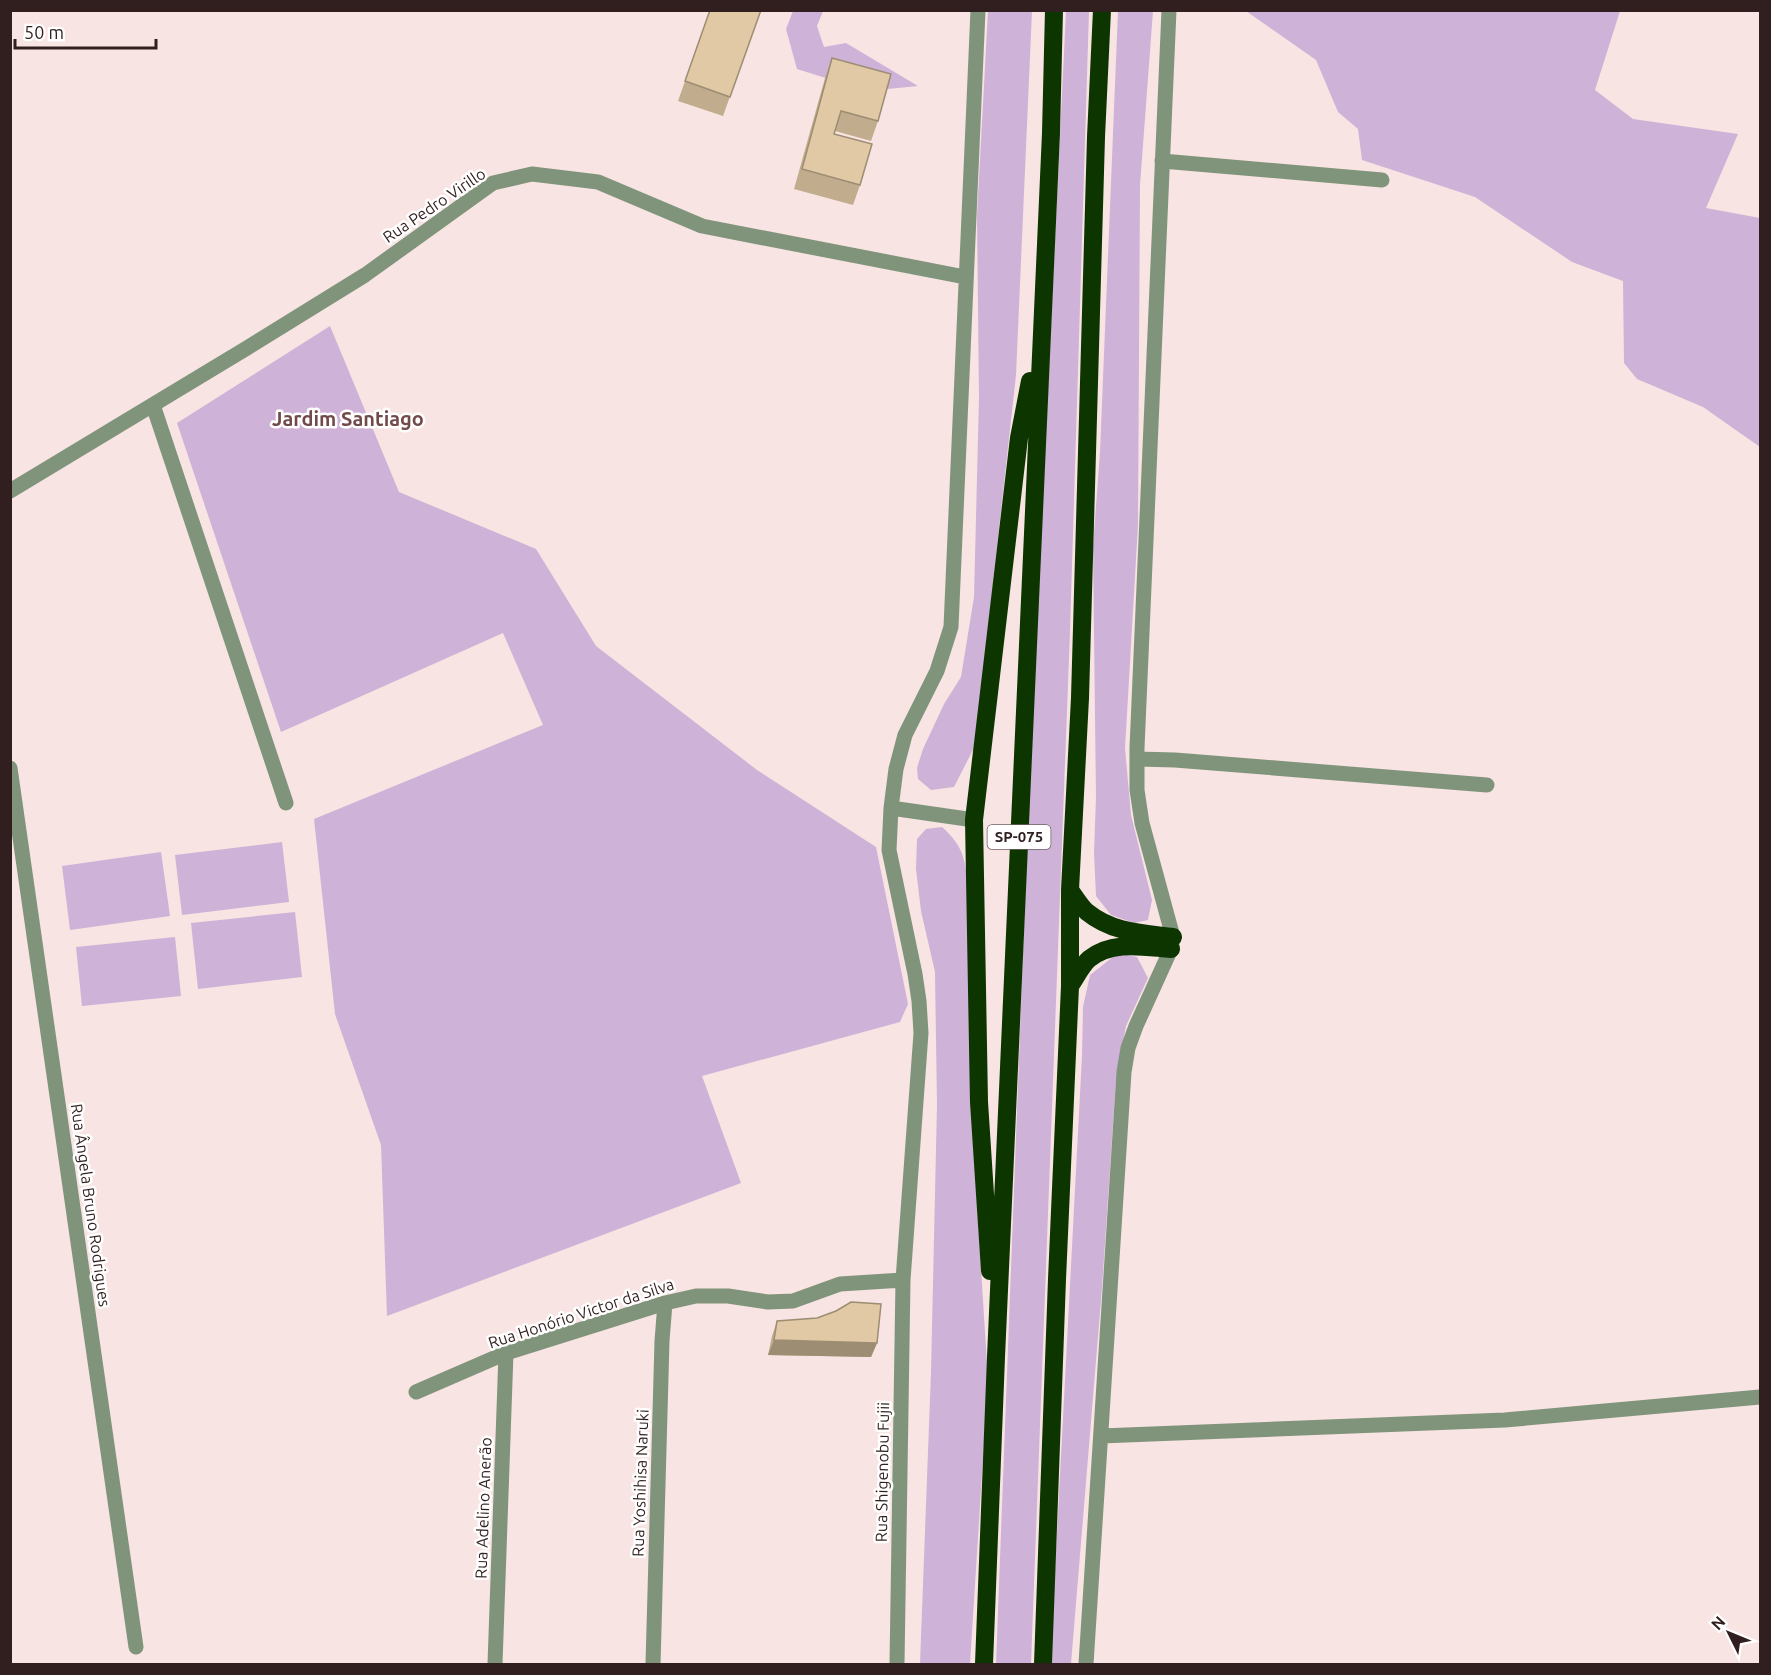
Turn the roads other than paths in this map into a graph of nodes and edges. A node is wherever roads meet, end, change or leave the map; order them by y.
1 (978, 10) edge
2 (1054, 10) edge
3 (1101, 10) edge
4 (1169, 10) edge
5 (1162, 161) junction
6 (1382, 180) dead end
7 (965, 277) junction
8 (1041, 327) junction
9 (153, 405) junction
10 (10, 490) edge
11 (1137, 759) junction
12 (10, 768) edge
13 (1487, 785) dead end
14 (286, 803) dead end
15 (891, 808) junction
16 (974, 820) junction
17 (1070, 890) junction
18 (1172, 943) junction
19 (1070, 986) junction
20 (903, 1280) junction
21 (665, 1303) junction
22 (506, 1353) junction
23 (996, 1357) junction
24 (416, 1392) dead end
25 (1761, 1397) edge
26 (1101, 1436) junction
27 (136, 1647) dead end
28 (495, 1665) edge
29 (653, 1665) edge
30 (897, 1665) edge
31 (984, 1665) edge
32 (1043, 1665) edge
33 (1086, 1665) edge

1 - 7 street, Rua Shigenobu Fujii
2 - 8 highway, SP-075
3 - 17 highway, SP-075
4 - 5 street
5 - 6 street
5 - 11 street
7 - 9 street, Rua Pedro Virillo
7 - 15 street, Rua Shigenobu Fujii
8 - 16 highway
8 - 23 highway, SP-075
9 - 10 street, Rua Pedro Virillo
9 - 14 street
11 - 13 street
11 - 18 street
12 - 27 street, Rua Ângela Bruno Rodrigues
15 - 16 street
15 - 20 street, Rua Shigenobu Fujii
16 - 23 highway
17 - 18 highway
17 - 19 highway, SP-075
18 - 19 highway
18 - 26 street
19 - 32 highway, SP-075
20 - 21 street, Rua Honório Victor da Silva
20 - 30 street, Rua Shigenobu Fujii
21 - 22 street, Rua Honório Victor da Silva
21 - 29 street, Rua Yoshihisa Naruki
22 - 24 street, Rua Honório Victor da Silva
22 - 28 street, Rua Adelino Anerão
23 - 31 highway, SP-075
25 - 26 street
26 - 33 street

